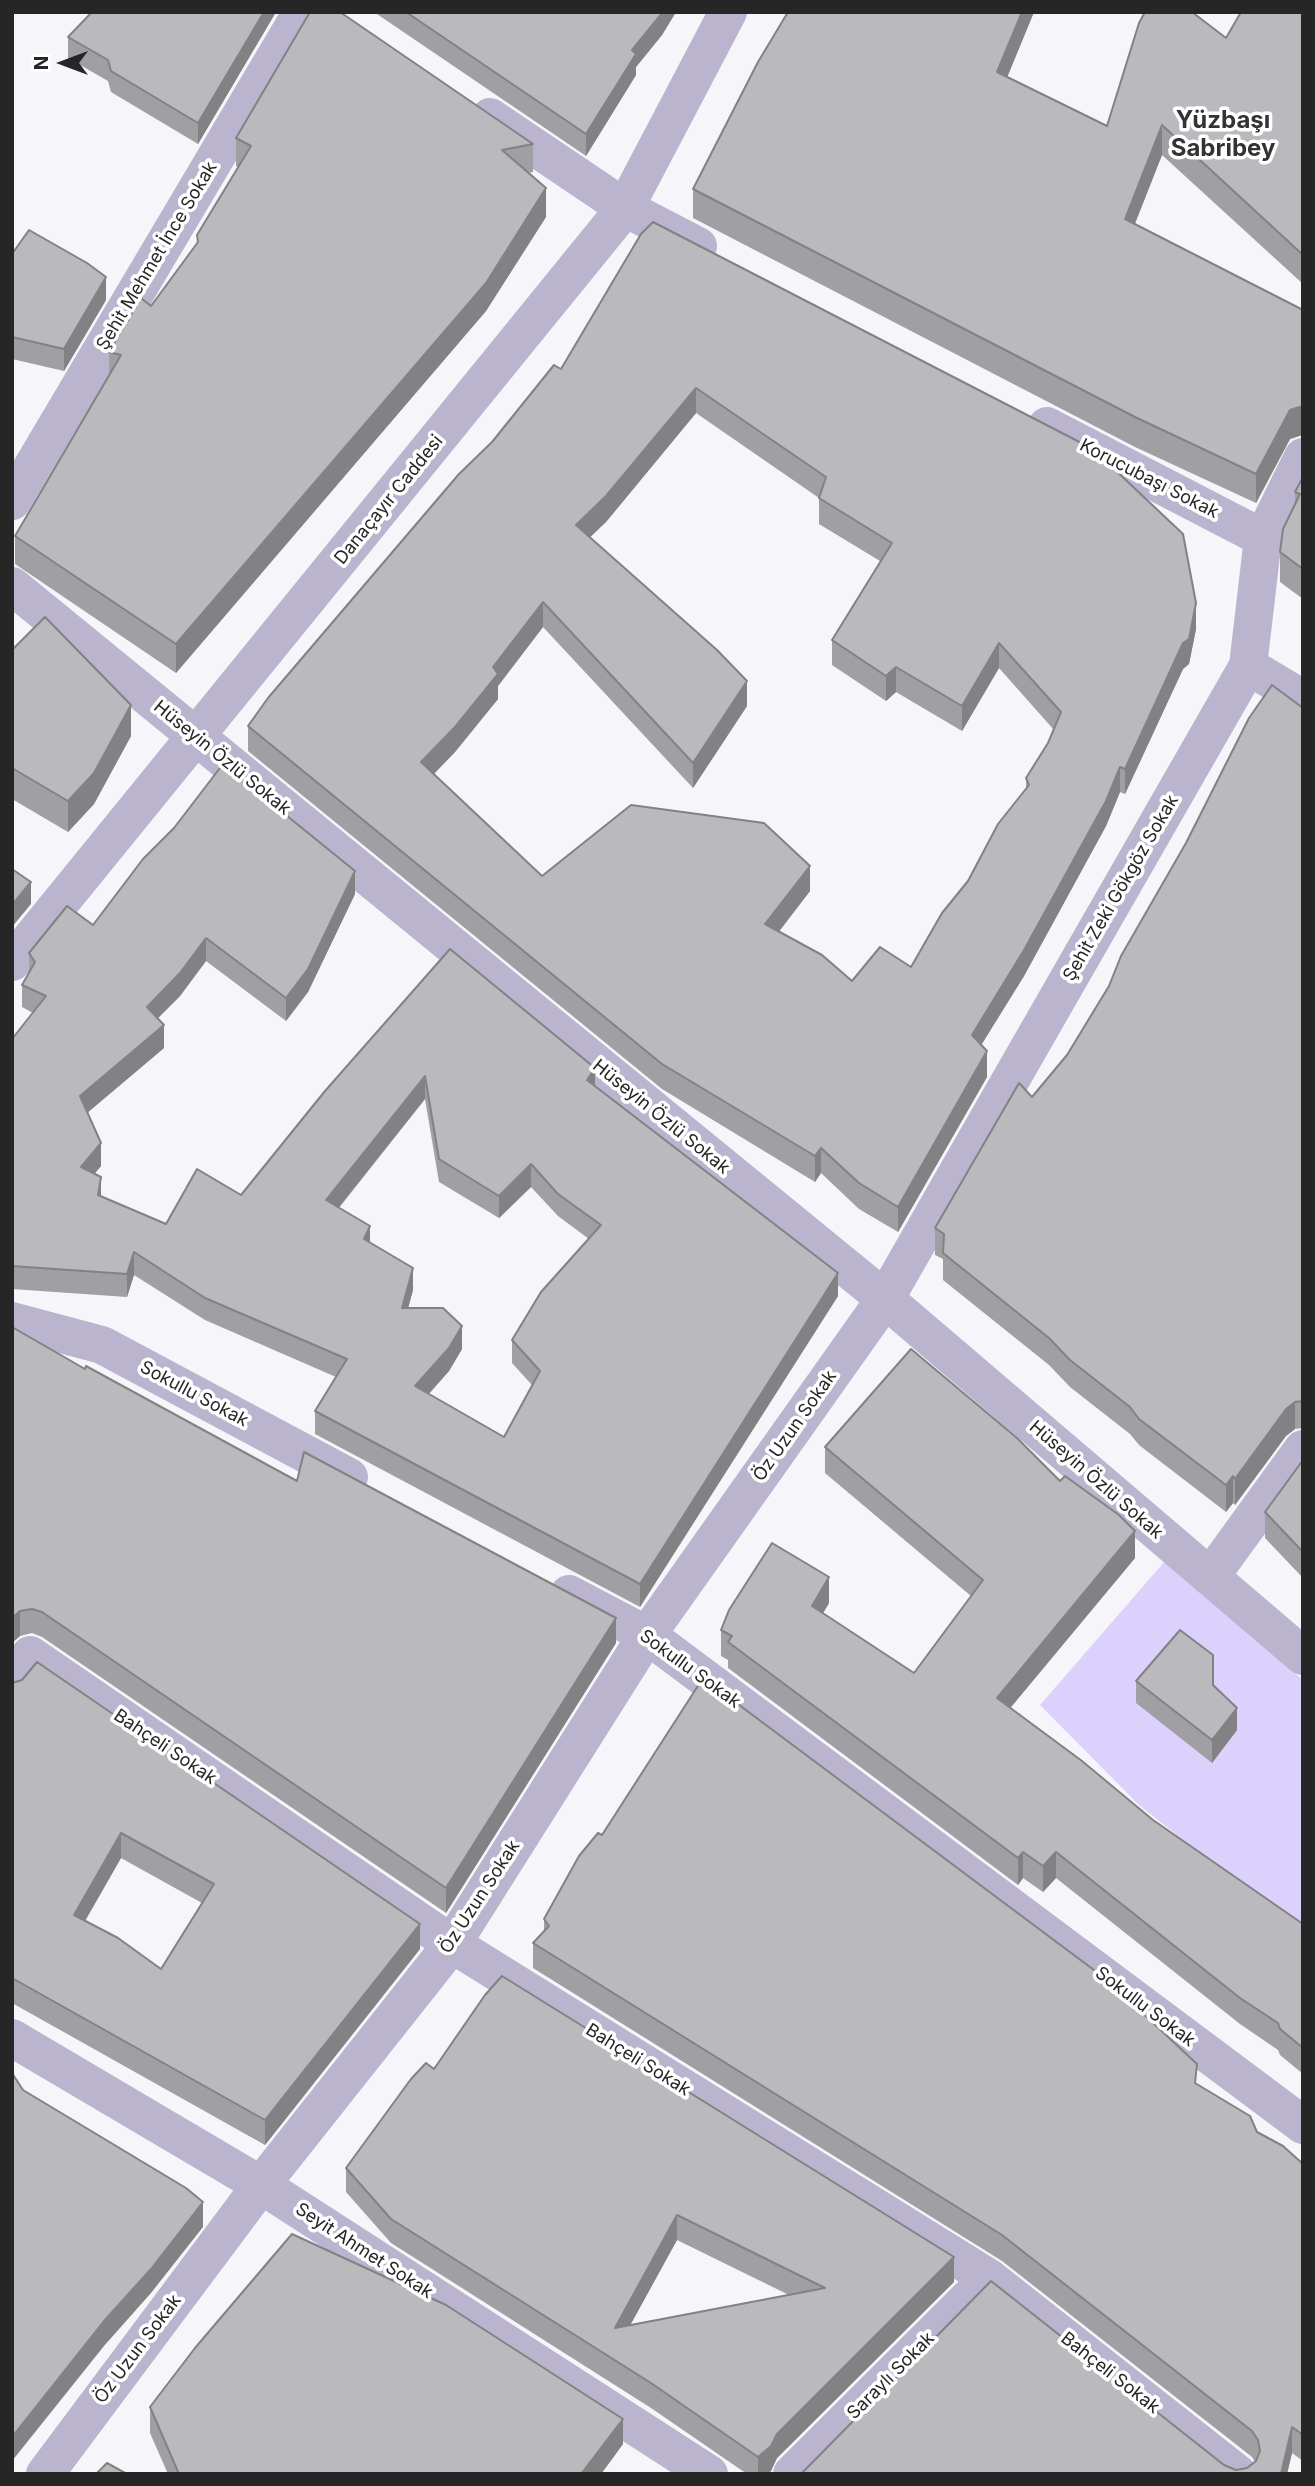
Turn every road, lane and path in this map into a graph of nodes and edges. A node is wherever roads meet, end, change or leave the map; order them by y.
1 (302, 12) edge
2 (728, 12) edge
3 (463, 99) edge
4 (625, 208) junction
5 (735, 265) edge
6 (1018, 411) edge
7 (1303, 457) edge
8 (12, 501) edge
9 (1263, 538) junction
10 (12, 586) edge
11 (1248, 666) junction
12 (1303, 699) edge
13 (197, 738) junction
14 (12, 962) edge
15 (885, 1299) junction
16 (12, 1321) edge
17 (1303, 1449) edge
18 (380, 1493) edge
19 (538, 1577) edge
20 (1210, 1577) junction
21 (647, 1635) junction
22 (1303, 1656) edge
23 (21, 1670) edge
24 (452, 1944) junction
25 (12, 2038) edge
26 (1303, 2125) edge
27 (261, 2185) junction
28 (989, 2278) junction
29 (45, 2474) edge
30 (709, 2474) edge
31 (792, 2474) edge
32 (1238, 2474) edge

1 - 8 street, Şehit Mehmet İnce Sokak
2 - 4 street, Danaçayır Caddesi
3 - 4 street
4 - 5 street
4 - 13 street, Danaçayır Caddesi
6 - 9 street, Korucubaşı Sokak
7 - 9 street, Şehit Zeki Gökgöz Sokak
9 - 11 street, Şehit Zeki Gökgöz Sokak
10 - 13 street, Hüseyin Özlü Sokak
11 - 12 street
11 - 15 street, Şehit Zeki Gökgöz Sokak
13 - 14 street, Danaçayır Caddesi
13 - 15 street, Hüseyin Özlü Sokak
15 - 20 street, Hüseyin Özlü Sokak
15 - 21 street, Öz Uzun Sokak
16 - 18 street, Sokullu Sokak
17 - 20 street
19 - 21 street, Sokullu Sokak
20 - 22 street, Hüseyin Özlü Sokak
21 - 24 street, Öz Uzun Sokak
21 - 26 street, Sokullu Sokak
23 - 24 street, Bahçeli Sokak
24 - 27 street, Öz Uzun Sokak
24 - 28 street, Bahçeli Sokak
25 - 27 street, Seyit Ahmet Sokak
27 - 29 street, Öz Uzun Sokak
27 - 30 street, Seyit Ahmet Sokak
28 - 31 street, Saraylı Sokak
28 - 32 street, Bahçeli Sokak

